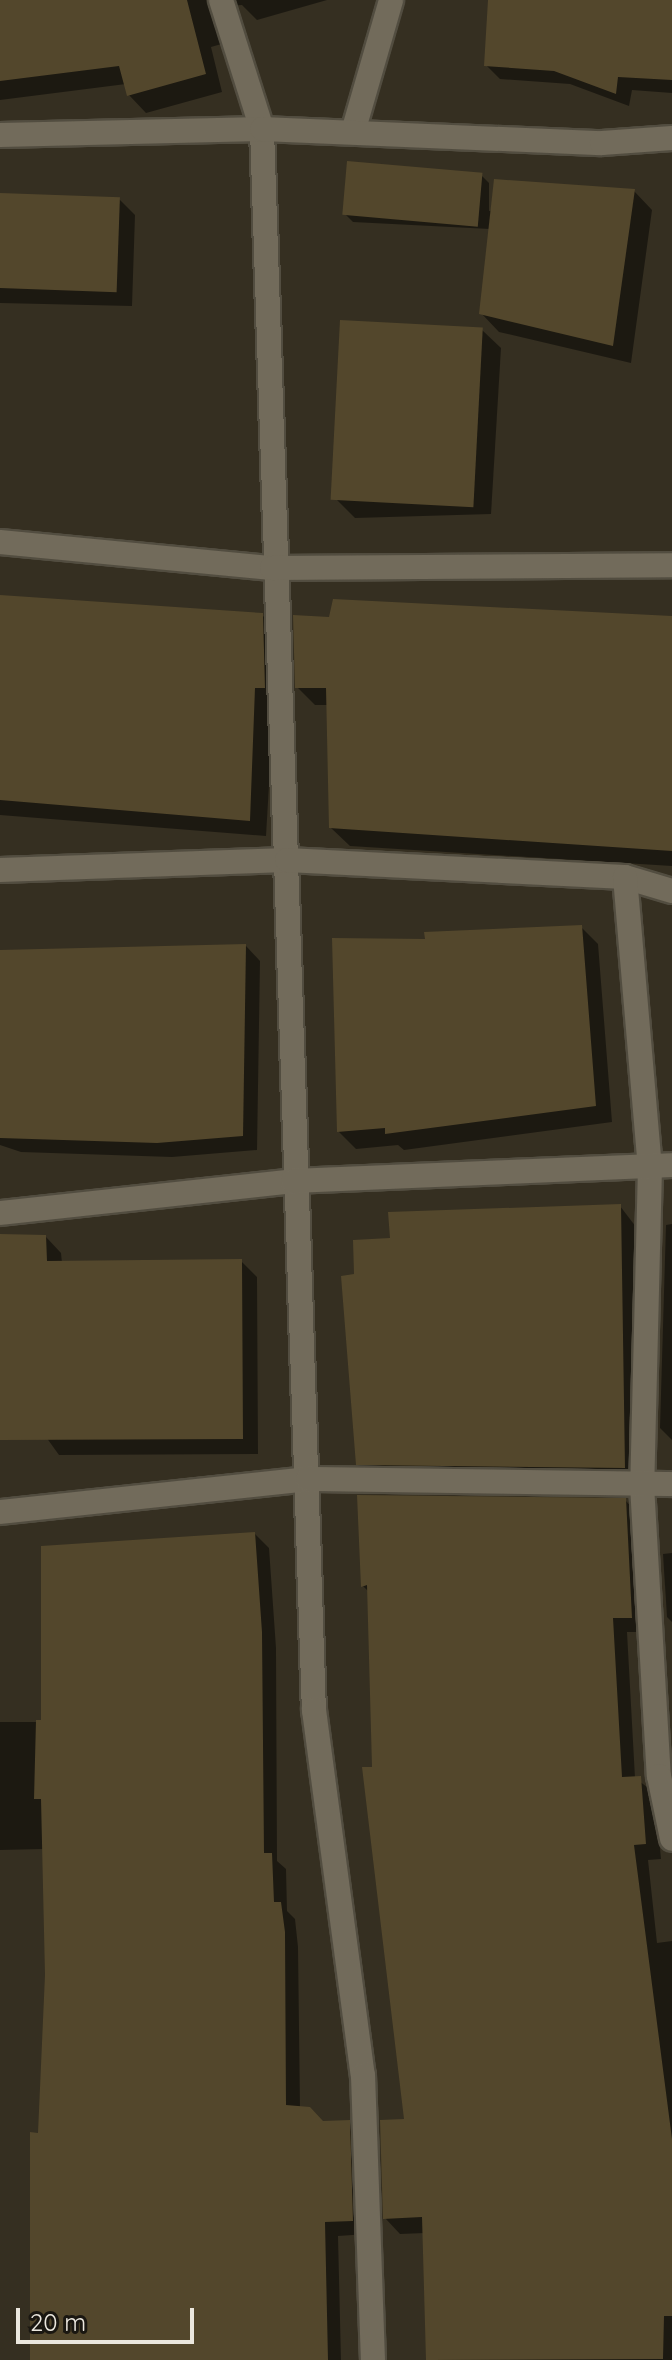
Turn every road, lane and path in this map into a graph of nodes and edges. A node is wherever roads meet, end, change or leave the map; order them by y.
1 (221, 0) edge
2 (391, 0) edge
3 (262, 129) junction
4 (353, 132) junction
5 (0, 135) edge
6 (672, 138) edge
7 (0, 542) edge
8 (672, 565) edge
9 (272, 568) junction
10 (287, 860) junction
11 (0, 870) edge
12 (625, 877) junction
13 (672, 891) edge
14 (661, 1166) edge
15 (293, 1181) junction
16 (0, 1213) edge
17 (308, 1479) junction
18 (672, 1484) edge
19 (642, 1485) junction
20 (0, 1512) edge
21 (672, 1839) edge
22 (373, 2360) edge

1 - 3 street
2 - 4 street
3 - 4 street
3 - 5 street
3 - 9 street
4 - 6 street
7 - 9 street
8 - 9 street
9 - 10 street
10 - 11 street
10 - 12 street
10 - 15 street
12 - 13 street
12 - 14 street
14 - 15 street
14 - 19 street
15 - 16 street
15 - 17 street
17 - 19 street
17 - 20 street
17 - 22 street
18 - 19 street
19 - 21 street

